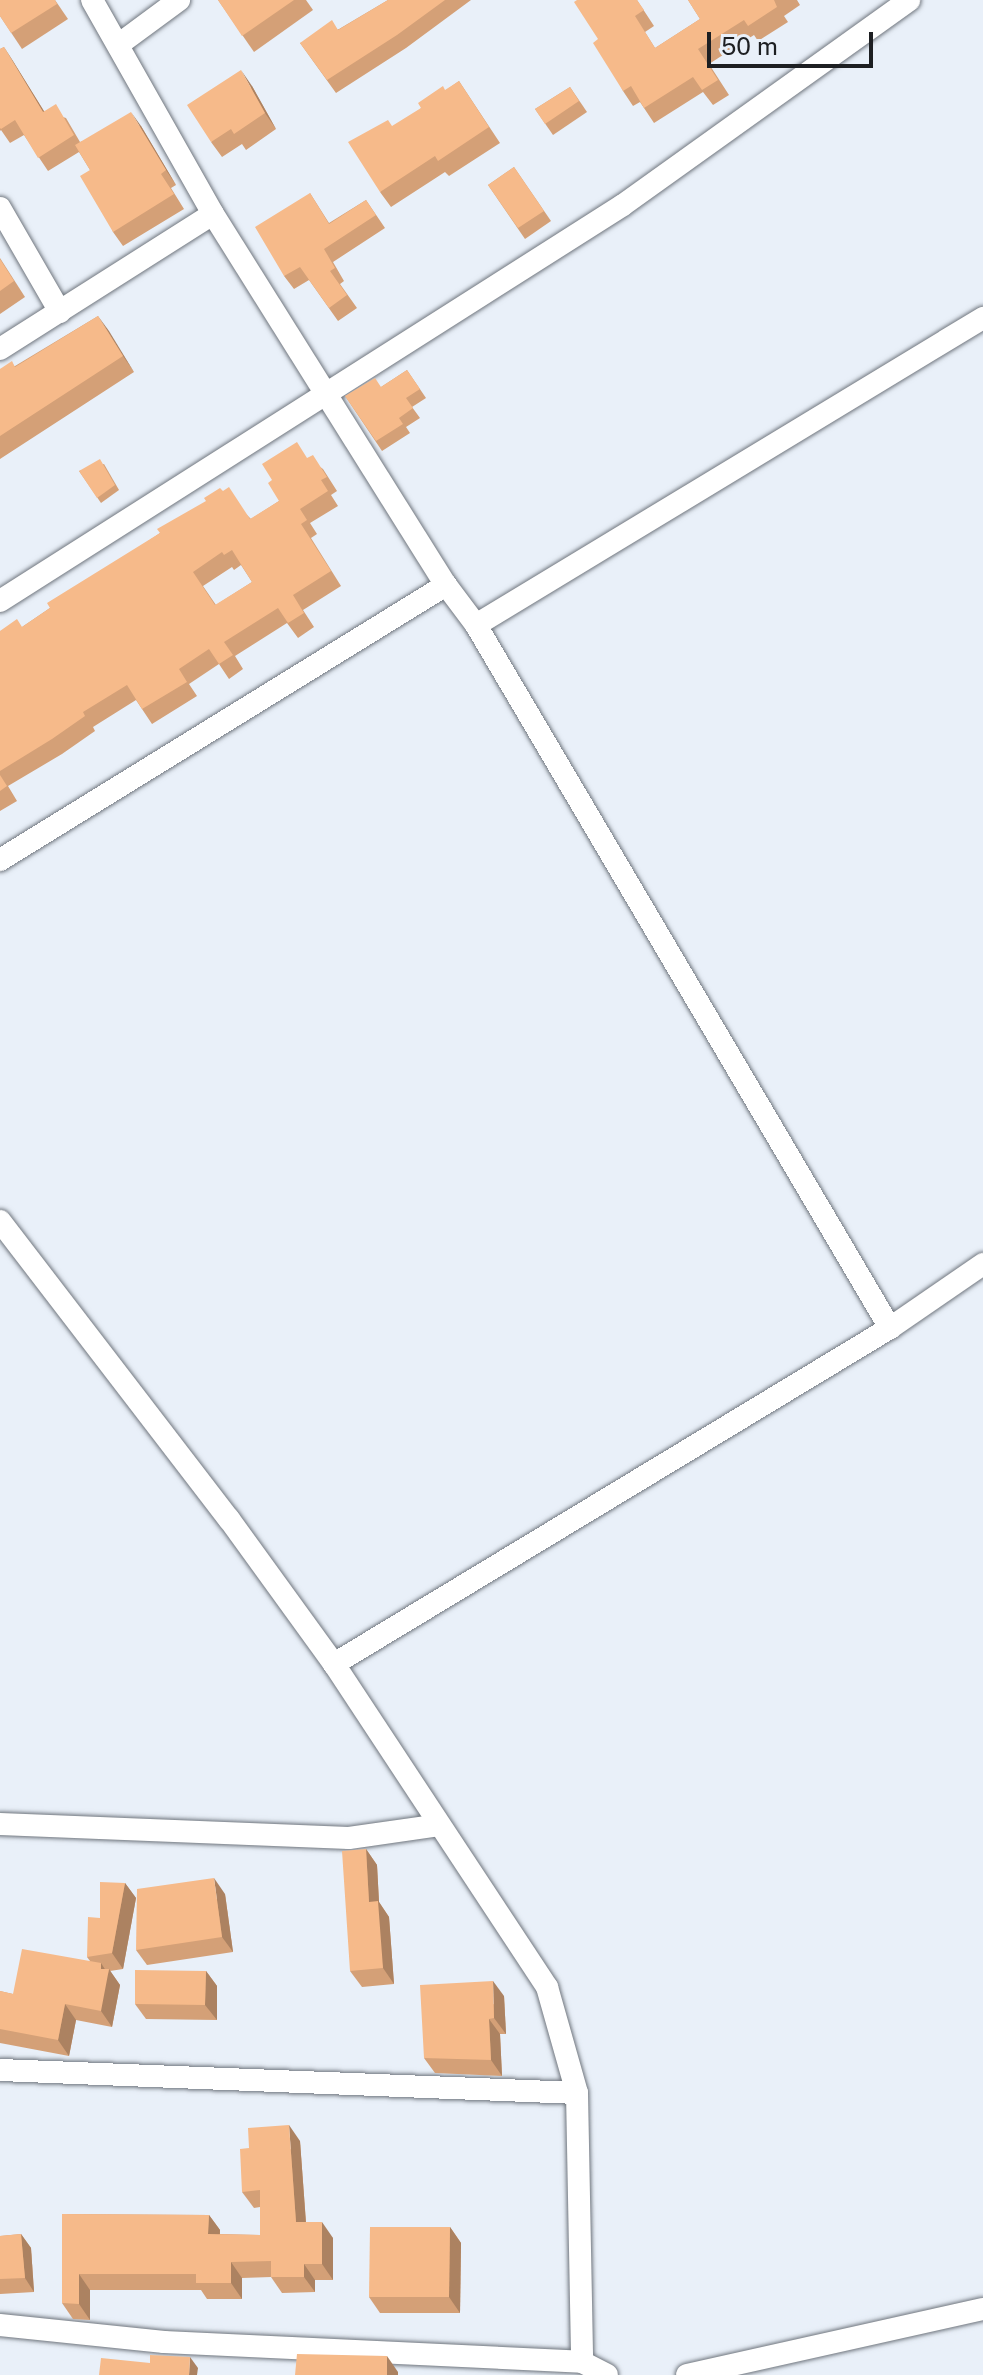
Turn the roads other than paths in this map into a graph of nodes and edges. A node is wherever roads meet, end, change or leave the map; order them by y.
1 (92, 0) edge
2 (179, 0) edge
3 (909, 0) edge
4 (118, 45) junction
5 (0, 208) edge
6 (213, 214) junction
7 (60, 312) junction
8 (983, 318) edge
9 (0, 349) edge
10 (327, 397) junction
11 (446, 585) junction
12 (0, 601) edge
13 (476, 625) junction
14 (0, 860) edge
15 (0, 1221) edge
16 (983, 1264) edge
17 (890, 1328) junction
18 (334, 1664) junction
19 (0, 1824) edge
20 (439, 1825) junction
21 (0, 2070) edge
22 (577, 2093) junction
23 (983, 2309) edge
24 (0, 2325) edge
25 (582, 2362) junction
26 (611, 2374) edge
27 (687, 2375) edge

1 - 4 street
2 - 4 street
3 - 10 street
4 - 6 street
5 - 7 street
6 - 7 street
6 - 10 street
7 - 9 street
8 - 13 street
10 - 11 street
10 - 12 street
11 - 13 street
11 - 14 street
13 - 17 street
15 - 18 street
16 - 17 street
17 - 18 street
18 - 20 street
19 - 20 street
20 - 22 street
21 - 22 street
22 - 25 street
23 - 27 street
24 - 25 street
25 - 26 street

